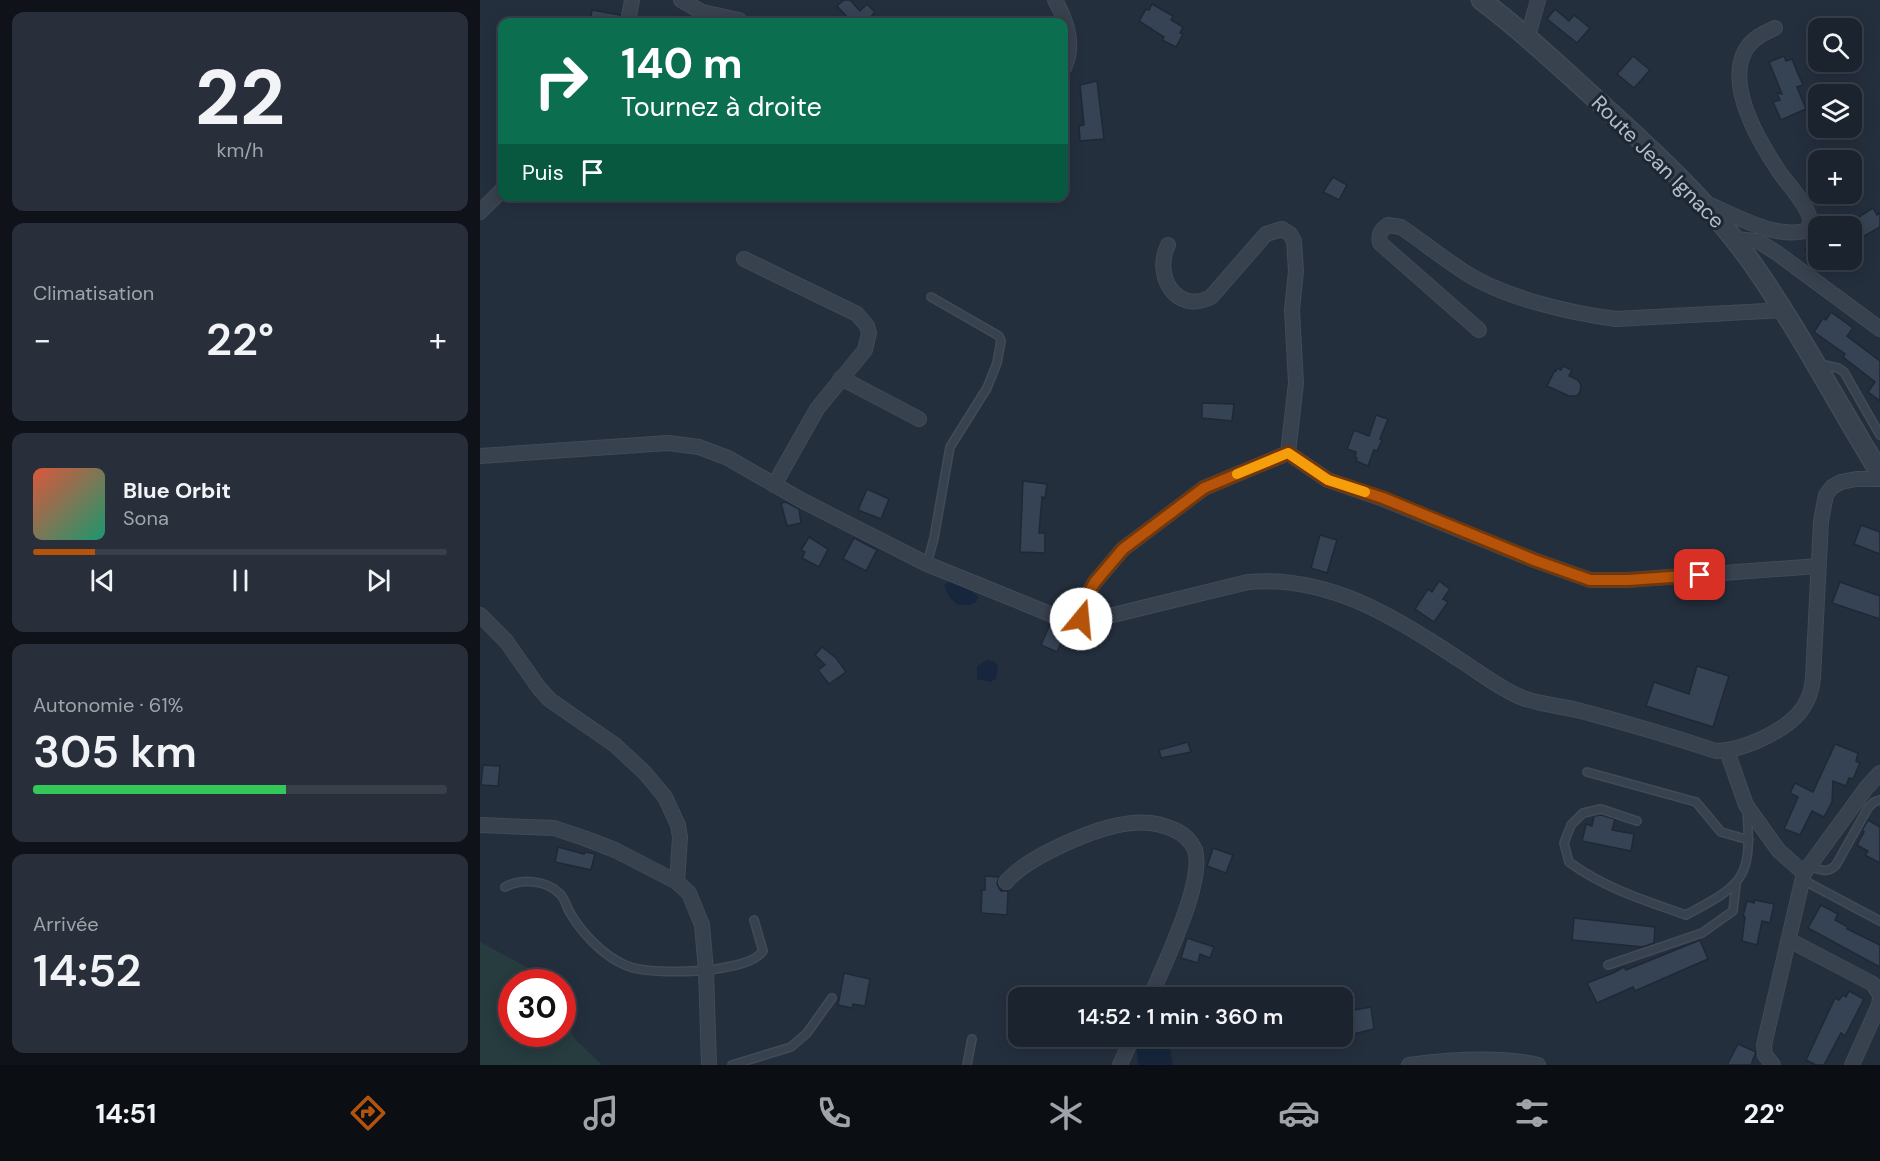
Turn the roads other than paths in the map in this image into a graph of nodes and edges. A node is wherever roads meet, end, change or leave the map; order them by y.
1 (632, 0) edge
2 (681, 0) edge
3 (1055, 0) edge
4 (1481, 0) edge
5 (1538, 0) edge
6 (629, 18) edge
7 (730, 18) edge
8 (1063, 18) edge
9 (1775, 28) dead end
10 (1068, 36) edge
11 (1528, 36) junction
12 (1068, 59) edge
13 (498, 194) edge
14 (1703, 201) junction
15 (480, 212) edge
16 (1733, 239) junction
17 (1168, 245) dead end
18 (744, 259) dead end
19 (931, 297) dead end
20 (1784, 310) junction
21 (1880, 329) edge
22 (1479, 330) dead end
23 (1815, 363) junction
24 (842, 378) junction
25 (919, 419) dead end
26 (1880, 435) edge
27 (1288, 453) junction
28 (480, 456) edge
29 (1880, 473) edge
30 (1880, 479) edge
31 (774, 485) junction
32 (927, 564) junction
33 (1818, 566) junction
34 (480, 615) edge
35 (1081, 619) junction
36 (1727, 751) junction
37 (1587, 772) dead end
38 (1880, 773) edge
39 (1880, 800) edge
40 (1746, 805) junction
41 (1636, 820) dead end
42 (480, 825) edge
43 (1749, 840) junction
44 (1805, 873) junction
45 (677, 882) junction
46 (1006, 882) dead end
47 (1736, 885) junction
48 (505, 887) dead end
49 (754, 920) dead end
50 (1880, 921) edge
51 (1789, 940) junction
52 (1608, 965) dead end
53 (706, 970) junction
54 (1155, 987) edge
55 (1880, 996) edge
56 (832, 998) dead end
57 (972, 1039) dead end
58 (1128, 1047) edge
59 (1444, 1062) edge
60 (709, 1065) edge
61 (732, 1065) edge
62 (967, 1065) edge
63 (1120, 1065) edge
64 (1408, 1065) edge
65 (1538, 1065) edge
66 (1773, 1065) edge
67 (1852, 1065) edge

1 - 6 street
2 - 7 street
3 - 8 street
4 - 11 street, Route Jean Ignace
5 - 11 street
9 - 14 street
10 - 12 street
11 - 14 street, Route Jean Ignace
13 - 15 street
14 - 16 street, Route Jean Ignace
16 - 20 street, Route Jean Ignace
16 - 21 street
17 - 27 street
18 - 24 street
19 - 32 lane
20 - 22 street
20 - 23 street, Route Jean Ignace
23 - 26 lane
23 - 29 street, Route Jean Ignace
24 - 25 street
24 - 31 street
27 - 33 street
27 - 35 street
28 - 31 street
30 - 33 street
31 - 32 street
32 - 35 street
33 - 36 street
34 - 45 street
35 - 36 street
36 - 40 street
37 - 43 lane
38 - 44 street
39 - 44 lane
40 - 43 lane
40 - 44 street
41 - 47 lane
42 - 45 street
43 - 47 lane
44 - 50 lane
44 - 51 street
45 - 53 street
46 - 54 street
47 - 52 lane
48 - 53 lane
49 - 53 lane
51 - 55 street
51 - 66 street
53 - 60 street
55 - 67 street
56 - 61 lane
57 - 62 lane
58 - 63 street
59 - 64 street
59 - 65 street

